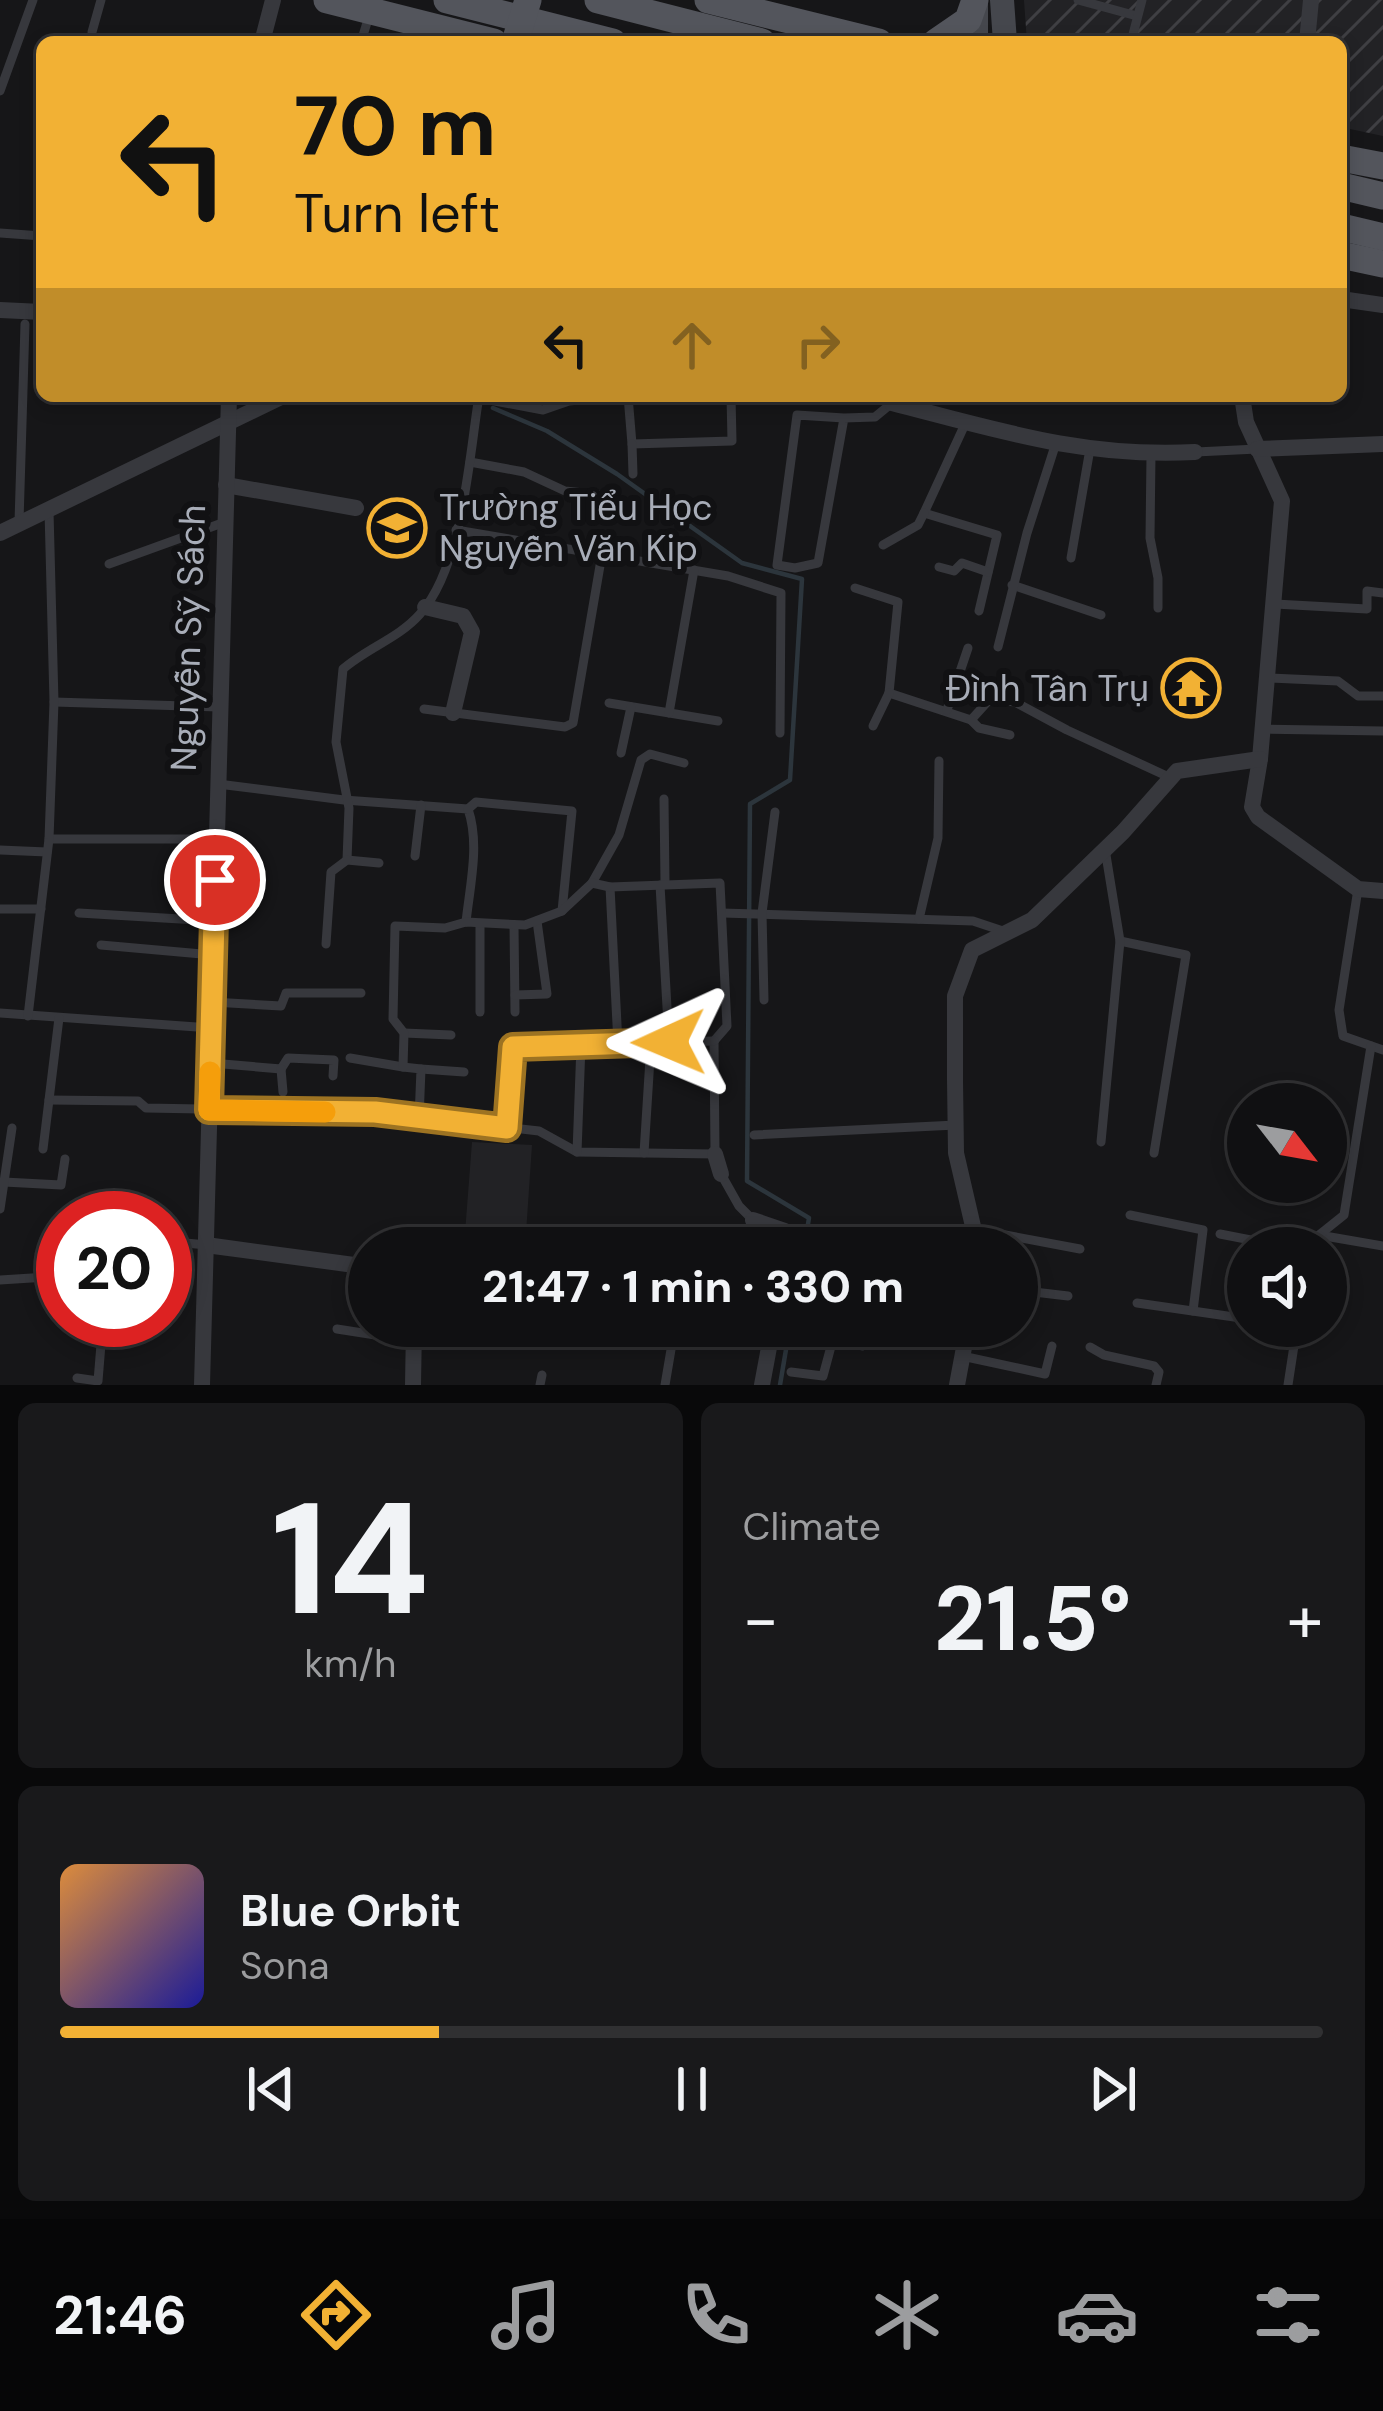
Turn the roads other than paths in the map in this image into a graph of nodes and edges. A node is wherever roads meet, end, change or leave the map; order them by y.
1 (33, 0) edge
2 (101, 0) edge
3 (274, 0) edge
4 (327, 0) edge
5 (447, 0) edge
6 (598, 0) edge
7 (708, 0) edge
8 (976, 0) edge
9 (1001, 0) edge
10 (1078, 0) edge
11 (1142, 0) edge
12 (1311, 0) edge
13 (371, 11) junction
14 (1137, 16) junction
15 (522, 20) edge
16 (406, 31) edge
17 (92, 32) dead end
18 (264, 36) edge
19 (363, 36) edge
20 (446, 36) edge
21 (588, 36) edge
22 (739, 36) edge
23 (855, 36) edge
24 (945, 36) edge
25 (976, 36) edge
26 (1004, 36) edge
27 (1132, 36) edge
28 (1308, 36) edge
29 (0, 91) edge
30 (1347, 159) edge
31 (1383, 166) edge
32 (1347, 187) edge
33 (1383, 196) edge
34 (1347, 228) edge
35 (0, 233) edge
36 (36, 236) edge
37 (1383, 237) edge
38 (1347, 256) edge
39 (1383, 264) edge
40 (1347, 300) edge
41 (1383, 305) edge
42 (0, 310) edge
43 (36, 312) edge
44 (25, 324) dead end
45 (229, 402) edge
46 (271, 402) edge
47 (478, 402) edge
48 (504, 402) edge
49 (566, 402) edge
50 (628, 402) edge
51 (730, 402) edge
52 (889, 402) edge
53 (902, 402) edge
54 (1243, 402) edge
55 (844, 418) junction
56 (966, 422) junction
57 (228, 425) junction
58 (632, 444) junction
59 (1383, 444) edge
60 (1055, 446) junction
61 (1090, 448) junction
62 (1257, 449) junction
63 (1195, 452) joint
64 (1150, 455) junction
65 (470, 462) junction
66 (633, 474) dead end
67 (226, 485) junction
68 (612, 496) dead end
69 (356, 508) dead end
70 (49, 511) junction
71 (924, 513) junction
72 (225, 522) junction
73 (19, 525) junction
74 (456, 530) junction
75 (0, 533) edge
76 (883, 544) dead end
77 (602, 554) junction
78 (1071, 558) dead end
79 (109, 565) dead end
80 (939, 566) dead end
81 (795, 568) junction
82 (694, 570) junction
83 (988, 572) junction
84 (1012, 585) junction
85 (855, 588) dead end
86 (781, 592) junction
87 (1383, 593) edge
88 (1275, 604) junction
89 (425, 607) junction
90 (1158, 608) dead end
91 (979, 611) dead end
92 (1101, 615) dead end
93 (998, 647) dead end
94 (968, 648) dead end
95 (1268, 678) junction
96 (889, 693) junction
97 (1383, 696) edge
98 (54, 702) junction
99 (609, 703) dead end
100 (219, 707) junction
101 (631, 707) junction
102 (424, 709) dead end
103 (947, 710) junction
104 (453, 713) junction
105 (669, 713) junction
106 (970, 720) junction
107 (718, 722) dead end
108 (873, 726) dead end
109 (1262, 729) junction
110 (1383, 731) edge
111 (780, 733) dead end
112 (1010, 735) dead end
113 (621, 753) dead end
114 (1260, 759) junction
115 (938, 761) dead end
116 (684, 763) dead end
117 (1171, 778) junction
118 (217, 784) junction
119 (664, 799) dead end
120 (344, 800) junction
121 (421, 805) junction
122 (468, 809) junction
123 (775, 812) dead end
124 (216, 839) junction
125 (48, 846) junction
126 (1105, 849) junction
127 (0, 850) edge
128 (415, 856) dead end
129 (347, 860) junction
130 (380, 863) dead end
131 (592, 883) junction
132 (662, 884) junction
133 (610, 887) junction
134 (1358, 889) junction
135 (1383, 891) edge
136 (0, 909) edge
137 (40, 909) junction
138 (562, 911) junction
139 (722, 913) junction
140 (760, 913) junction
141 (79, 914) dead end
142 (919, 919) junction
143 (214, 921) junction
144 (536, 921) junction
145 (466, 922) junction
146 (480, 925) junction
147 (514, 925) junction
148 (1007, 933) junction
149 (1120, 941) junction
150 (326, 944) dead end
151 (101, 945) dead end
152 (213, 955) junction
153 (361, 993) dead end
154 (515, 995) junction
155 (764, 1000) dead end
156 (212, 1002) junction
157 (480, 1012) dead end
158 (515, 1012) dead end
159 (0, 1013) edge
160 (28, 1016) junction
161 (58, 1018) junction
162 (212, 1028) junction
163 (404, 1034) junction
164 (452, 1035) dead end
165 (714, 1041) junction
166 (651, 1042) junction
167 (669, 1042) junction
168 (618, 1044) junction
169 (581, 1045) junction
170 (1371, 1046) junction
171 (1383, 1050) edge
172 (350, 1058) dead end
173 (211, 1063) junction
174 (403, 1066) junction
175 (281, 1069) junction
176 (421, 1069) junction
177 (464, 1072) dead end
178 (333, 1076) dead end
179 (283, 1092) dead end
180 (49, 1100) junction
181 (209, 1110) junction
182 (419, 1119) junction
183 (956, 1125) junction
184 (12, 1128) dead end
185 (507, 1128) junction
186 (754, 1135) dead end
187 (1101, 1142) dead end
188 (43, 1149) dead end
189 (578, 1152) junction
190 (644, 1153) junction
191 (1154, 1153) dead end
192 (715, 1154) junction
193 (65, 1160) dead end
194 (722, 1174) joint
195 (4, 1182) junction
196 (0, 1208) edge
197 (1130, 1215) dead end
198 (753, 1220) joint
199 (773, 1227) edge
200 (971, 1227) edge
201 (1328, 1227) edge
202 (1220, 1234) dead end
203 (1227, 1235) edge
204 (1347, 1239) edge
205 (192, 1244) edge
206 (206, 1245) junction
207 (1038, 1245) edge
208 (1383, 1246) edge
209 (1080, 1249) dead end
210 (348, 1264) edge
211 (36, 1278) edge
212 (0, 1280) edge
213 (1038, 1292) edge
214 (1068, 1296) dead end
215 (1137, 1303) dead end
216 (1193, 1311) junction
217 (1227, 1316) edge
218 (338, 1329) dead end
219 (348, 1330) edge
220 (1052, 1346) dead end
221 (101, 1347) edge
222 (414, 1347) edge
223 (671, 1347) edge
224 (769, 1347) edge
225 (831, 1347) edge
226 (964, 1347) edge
227 (1090, 1347) dead end
228 (1294, 1347) edge
229 (962, 1355) junction
230 (791, 1372) dead end
231 (77, 1378) dead end
232 (202, 1385) edge
233 (413, 1385) edge
234 (665, 1385) edge
235 (762, 1385) edge
236 (957, 1385) edge
237 (1156, 1385) edge
238 (1288, 1385) edge

1 - 29 lane
2 - 17 lane
3 - 18 street
4 - 13 main road
5 - 15 main road
6 - 22 main road
7 - 23 main road
8 - 24 main road
8 - 25 street
9 - 26 street
10 - 14 lane
11 - 14 lane
12 - 28 street
13 - 16 main road
13 - 19 lane
14 - 27 lane
15 - 21 main road
16 - 20 main road
30 - 31 main road
32 - 33 main road
34 - 37 main road
35 - 36 lane
38 - 39 main road
40 - 41 street
42 - 43 street
44 - 73 lane
45 - 57 street, Nguyễn Sỹ Sách
46 - 57 street
47 - 65 lane
48 - 49 lane
50 - 58 lane
51 - 58 lane
52 - 55 lane
53 - 56 street
54 - 62 street
55 - 81 lane
55 - 81 lane
56 - 60 street
56 - 71 lane
57 - 67 street, Nguyễn Sỹ Sách
57 - 70 street
58 - 66 lane
59 - 62 street
60 - 61 street
60 - 84 lane
61 - 64 street
61 - 78 lane
62 - 63 lane
62 - 88 street
63 - 64 street
64 - 90 lane
65 - 68 lane
65 - 74 lane
67 - 69 street
67 - 72 street, Nguyễn Sỹ Sách
70 - 73 street
70 - 98 lane
71 - 76 lane
71 - 83 lane
72 - 79 lane
72 - 100 street, Nguyễn Sỹ Sách
73 - 75 street
74 - 77 lane
74 - 89 lane
77 - 82 lane
77 - 104 lane
80 - 83 lane
81 - 86 lane
82 - 86 lane
82 - 105 lane
83 - 91 lane
84 - 92 lane
84 - 93 lane
85 - 96 lane
86 - 111 lane
87 - 88 lane
88 - 95 street
89 - 104 street
89 - 120 lane
94 - 103 lane
95 - 97 lane
95 - 109 street
96 - 103 lane
96 - 108 lane
98 - 100 lane
98 - 125 lane
99 - 101 lane
100 - 118 street, Nguyễn Sỹ Sách
101 - 105 lane
101 - 113 lane
102 - 104 lane
103 - 106 lane
105 - 107 lane
106 - 112 lane
106 - 117 lane
109 - 110 lane
109 - 114 street
114 - 117 street
114 - 134 street
115 - 142 lane
116 - 131 lane
117 - 126 street
118 - 120 lane
118 - 124 street, Nguyễn Sỹ Sách
119 - 132 lane
120 - 121 lane
120 - 129 lane
121 - 122 lane
121 - 128 lane
122 - 138 lane
122 - 145 lane
123 - 140 lane
124 - 125 lane
124 - 143 street, Nguyễn Sỹ Sách
125 - 127 lane
125 - 137 lane
126 - 148 street
126 - 149 lane
129 - 130 lane
129 - 150 lane
131 - 133 lane
131 - 138 lane
132 - 133 lane
132 - 139 lane
132 - 167 lane
133 - 168 lane
134 - 135 street
134 - 170 lane
136 - 137 lane
137 - 160 lane
138 - 144 lane
139 - 140 lane
139 - 165 lane
140 - 142 lane
140 - 155 lane
141 - 143 lane
142 - 148 lane
143 - 152 street, Nguyễn Sỹ Sách
144 - 147 lane
144 - 154 lane
145 - 146 lane
145 - 163 lane
146 - 147 lane
146 - 157 lane
147 - 154 lane
148 - 183 street
149 - 187 lane
149 - 191 lane
151 - 152 lane
152 - 156 street, Nguyễn Sỹ Sách
153 - 156 lane
154 - 158 lane
156 - 162 street, Nguyễn Sỹ Sách
159 - 160 lane
160 - 161 lane
161 - 162 lane
161 - 180 lane
162 - 173 street, Nguyễn Sỹ Sách
163 - 164 lane
163 - 174 lane
165 - 167 lane
165 - 192 lane
166 - 167 lane
166 - 168 lane
166 - 190 lane
168 - 169 lane
169 - 185 lane
169 - 189 lane
170 - 171 lane
170 - 201 lane
172 - 174 lane
173 - 175 lane
173 - 181 street, Nguyễn Sỹ Sách
174 - 176 lane
175 - 178 lane
175 - 179 lane
176 - 177 lane
176 - 182 lane
180 - 181 lane
180 - 188 lane
181 - 182 lane
181 - 206 street, Nguyễn Sỹ Sách
182 - 185 lane
183 - 186 lane
183 - 200 street
184 - 195 lane
185 - 189 lane
189 - 190 lane
190 - 192 lane
192 - 194 street
193 - 195 lane
194 - 198 lane
195 - 196 lane
197 - 216 lane
198 - 199 street
202 - 203 lane
204 - 208 lane
205 - 206 lane
206 - 210 street
206 - 232 street, Nguyễn Sỹ Sách
207 - 209 lane
211 - 212 lane
213 - 214 lane
215 - 216 lane
216 - 217 lane
218 - 219 lane
220 - 229 lane
221 - 231 lane
222 - 233 street
223 - 234 lane
224 - 235 street
225 - 230 lane
226 - 229 street
227 - 237 lane
228 - 238 lane
229 - 236 street

